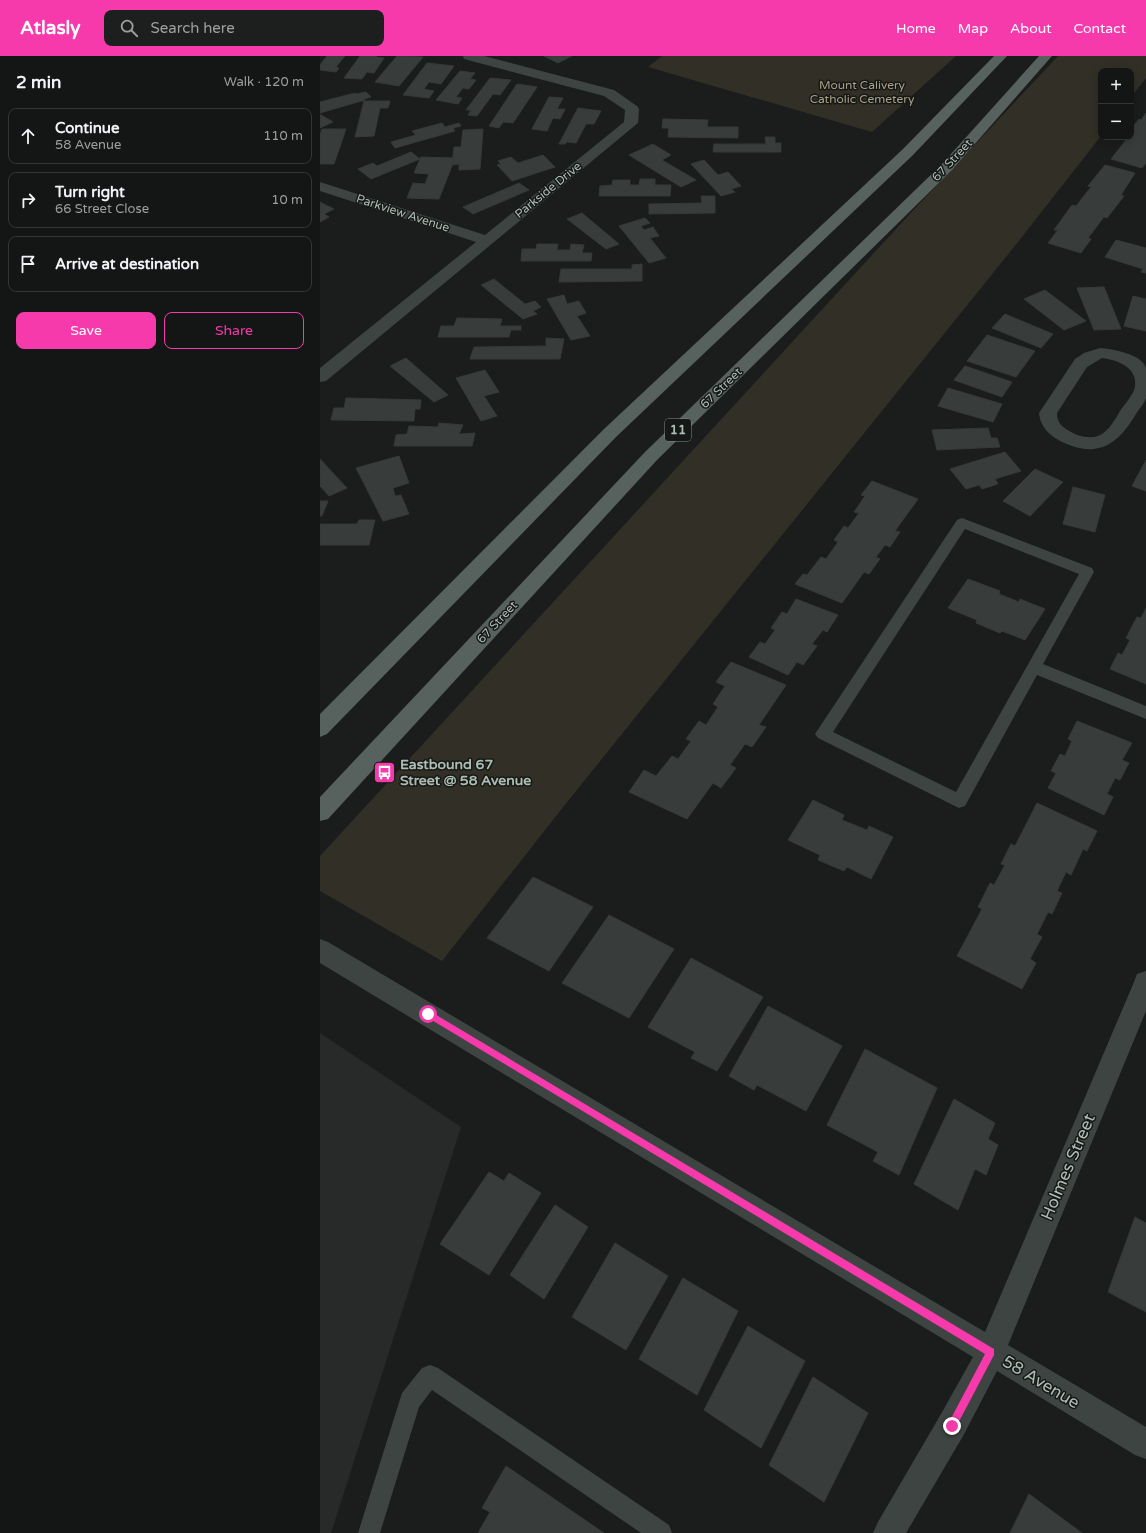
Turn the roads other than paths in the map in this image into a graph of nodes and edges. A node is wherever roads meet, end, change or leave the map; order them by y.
1 (469, 56) edge
2 (1001, 56) edge
3 (1046, 56) edge
4 (320, 186) edge
5 (486, 240) junction
6 (320, 377) edge
7 (1130, 409) junction
8 (1146, 415) edge
9 (1034, 667) junction
10 (1146, 713) edge
11 (320, 728) edge
12 (320, 812) edge
13 (320, 950) edge
14 (1146, 982) edge
15 (991, 1352) junction
16 (1146, 1444) edge
17 (369, 1533) edge
18 (661, 1533) edge
19 (889, 1533) edge

1 - 5 street, Parkside Drive
2 - 11 main road
3 - 12 main road, 67 Street / 11
4 - 5 street, Parkview Avenue
5 - 6 street, Parkside Drive
7 - 7 street
7 - 8 street
9 - 9 lane
9 - 10 lane
13 - 15 street, 58 Avenue
14 - 15 street, Holmes Street
15 - 16 street, 58 Avenue
15 - 19 street, Holmes Street
17 - 18 lane

